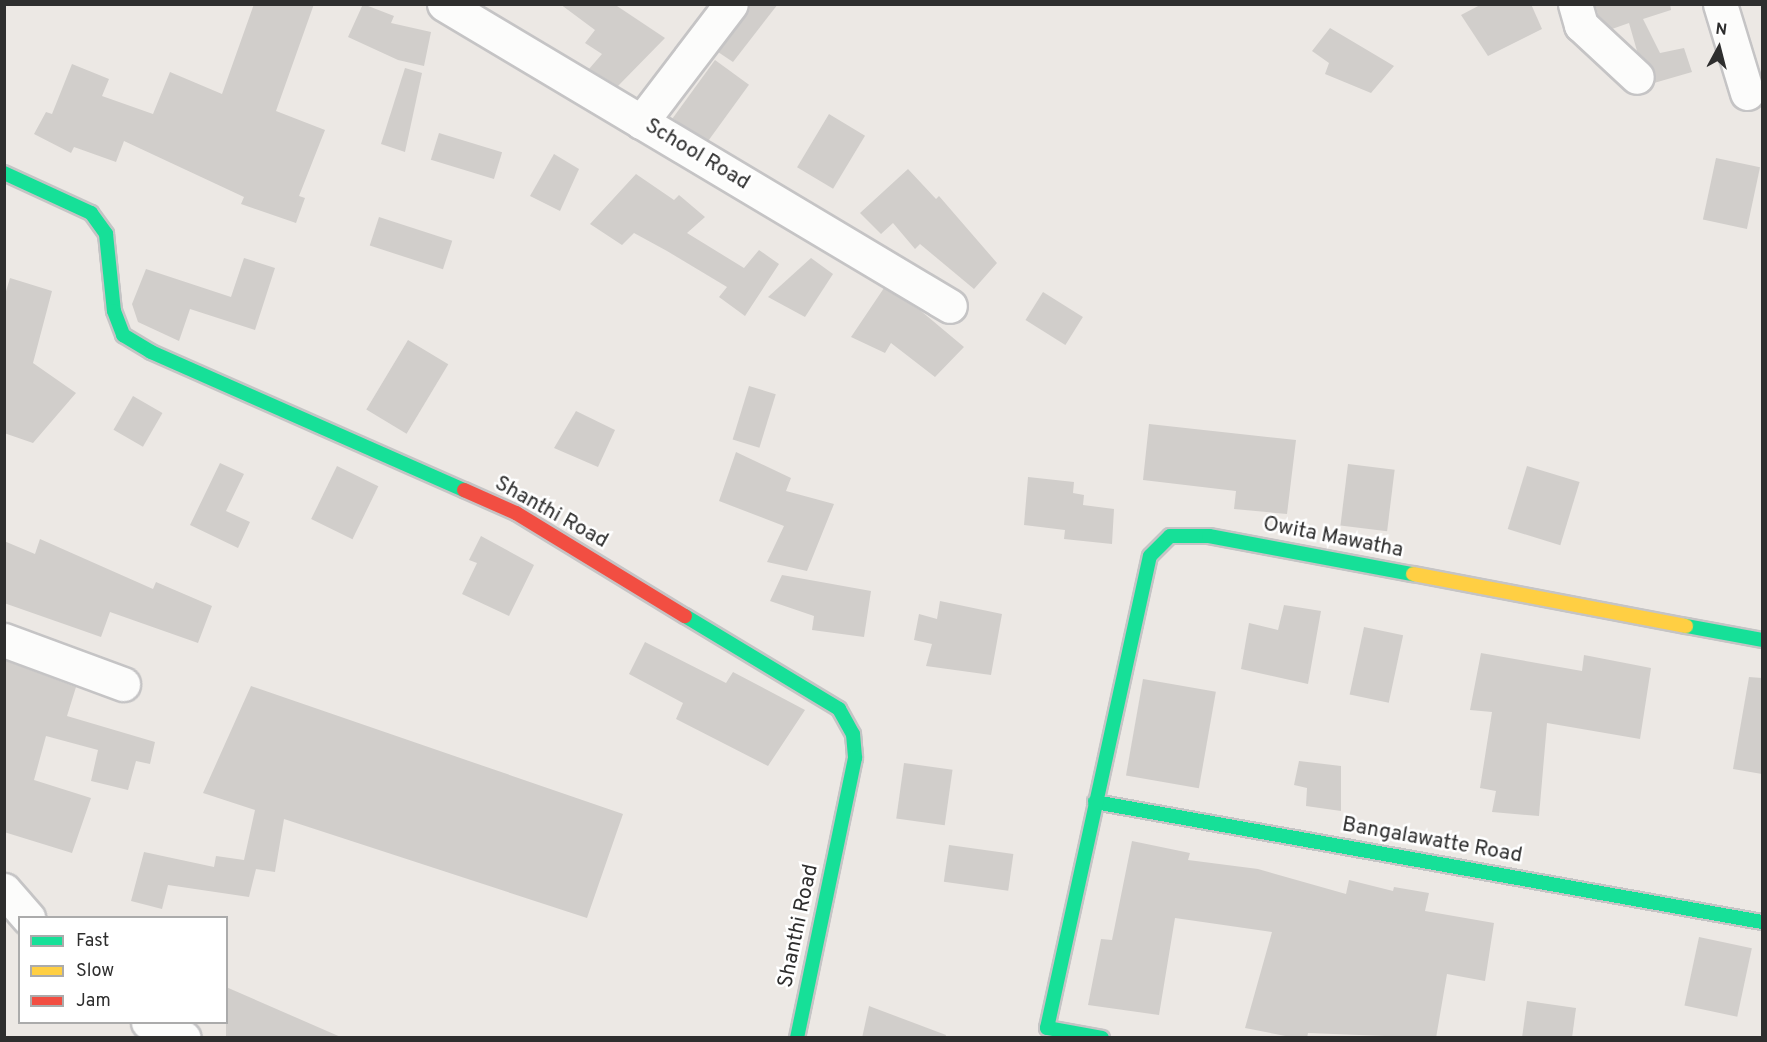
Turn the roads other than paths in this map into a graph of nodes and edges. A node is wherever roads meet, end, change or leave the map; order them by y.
1 (444, 4) edge
2 (731, 4) edge
3 (1575, 4) edge
4 (1720, 4) edge
5 (1637, 77) dead end
6 (1747, 93) dead end
7 (641, 122) junction
8 (4, 173) edge
9 (950, 306) dead end
10 (4, 640) edge
11 (1762, 640) edge
12 (123, 684) dead end
13 (1095, 802) junction
14 (4, 890) edge
15 (27, 916) edge
16 (1762, 922) edge
17 (150, 1024) edge
18 (1046, 1033) edge
19 (184, 1038) edge
20 (797, 1038) edge
21 (1102, 1038) edge

1 - 7 street, School Road
2 - 7 street
3 - 5 street
4 - 6 street
7 - 9 street, School Road
8 - 20 street, Shanthi Road
10 - 12 street
11 - 13 street, Owita Mawatha
13 - 16 street, Bangalawatte Road
13 - 18 street, Owita Mawatha
14 - 15 street
17 - 19 street
18 - 21 street

